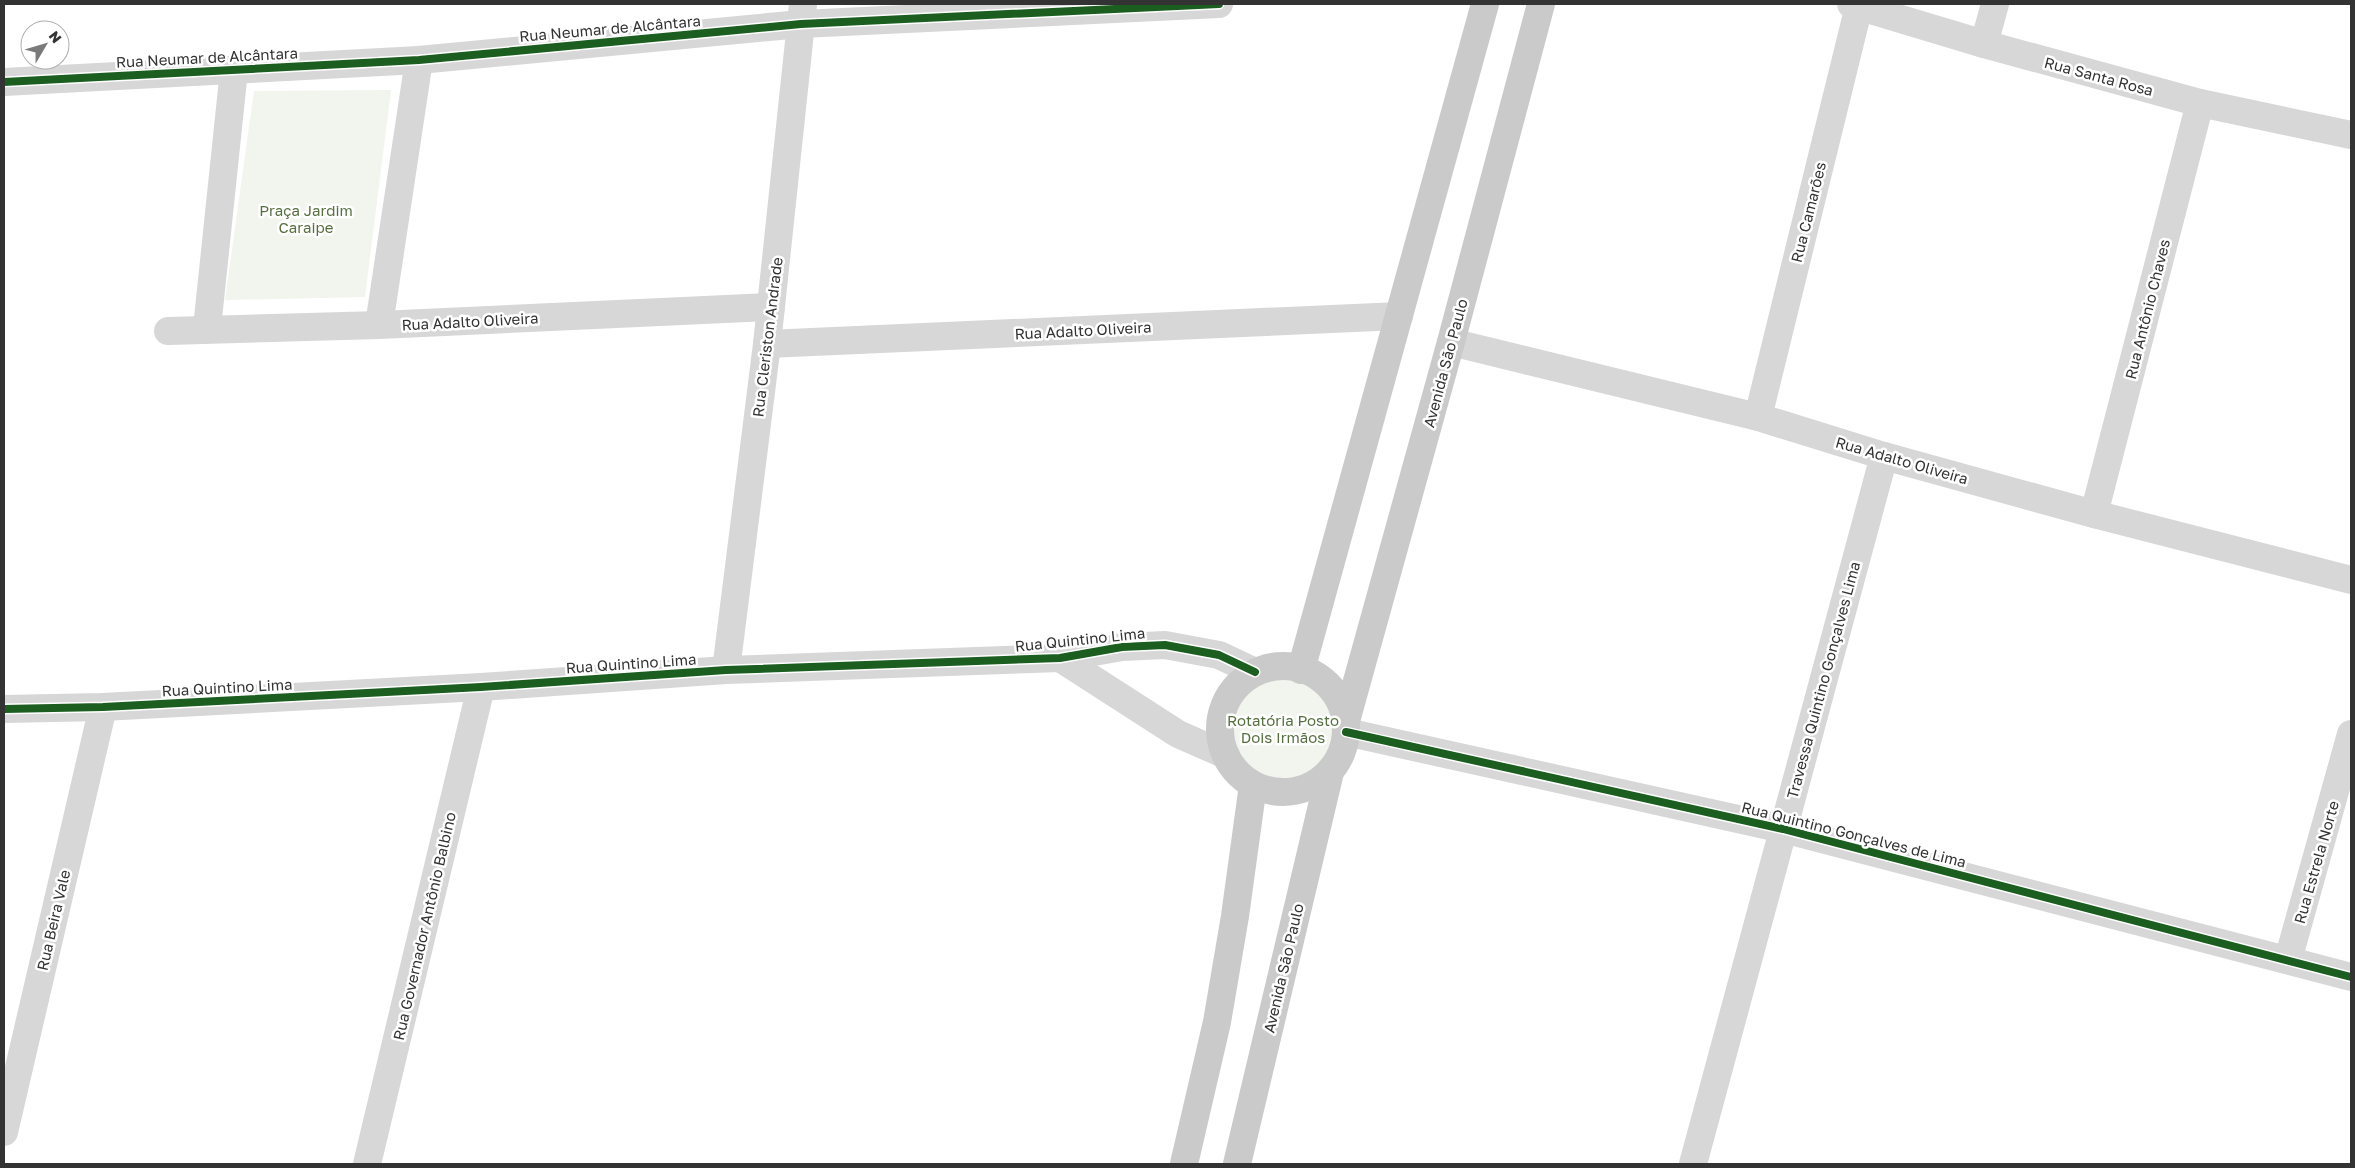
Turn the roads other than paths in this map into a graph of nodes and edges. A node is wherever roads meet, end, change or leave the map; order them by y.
1 (1219, 4) edge
2 (1485, 4) edge
3 (1541, 4) edge
4 (1995, 4) edge
5 (1855, 5) edge
6 (802, 14) edge
7 (1984, 44) junction
8 (419, 60) junction
9 (234, 70) junction
10 (4, 82) edge
11 (2200, 103) junction
12 (2351, 135) edge
13 (771, 307) junction
14 (1399, 316) junction
15 (379, 325) junction
16 (207, 328) junction
17 (168, 331) dead end
18 (1451, 342) junction
19 (767, 344) junction
20 (1758, 417) junction
21 (1884, 456) junction
22 (2094, 514) junction
23 (2351, 580) edge
24 (1060, 658) junction
25 (726, 670) junction
26 (1301, 670) junction
27 (1254, 672) junction
28 (481, 687) junction
29 (103, 708) junction
30 (4, 709) edge
31 (1346, 727) junction
32 (2351, 734) edge
33 (1226, 755) junction
34 (1330, 772) junction
35 (1253, 785) junction
36 (1783, 829) junction
37 (2288, 960) junction
38 (2351, 977) edge
39 (4, 1132) edge
40 (367, 1164) edge
41 (1184, 1164) edge
42 (1237, 1164) edge
43 (1693, 1164) edge

1 - 6 street, Rua Neumar de Alcântara
2 - 14 main road
3 - 18 main road, Avenida São Paulo
4 - 7 street
5 - 7 street, Rua Santa Rosa
5 - 20 street, Rua Camarões
6 - 8 street, Rua Neumar de Alcântara
6 - 13 street, Rua Cleriston Andrade
7 - 11 street, Rua Santa Rosa
8 - 9 street, Rua Neumar de Alcântara
8 - 15 street
9 - 10 street, Rua Neumar de Alcântara
9 - 16 street
11 - 12 street, Rua Santa Rosa
11 - 22 street, Rua Antônio Chaves
13 - 15 street, Rua Adalto Oliveira
13 - 19 street, Rua Cleriston Andrade
14 - 19 street, Rua Adalto Oliveira
14 - 26 main road
15 - 16 street, Rua Adalto Oliveira
16 - 17 street, Rua Adalto Oliveira
18 - 20 street, Rua Adalto Oliveira
18 - 31 main road, Avenida São Paulo
19 - 25 street, Rua Cleriston Andrade
20 - 21 street, Rua Adalto Oliveira
21 - 22 street, Rua Adalto Oliveira
21 - 36 street, Travessa Quintino Gonçalves Lima
22 - 23 street, Rua Adalto Oliveira
24 - 25 street, Rua Quintino Lima
24 - 27 street, Rua Quintino Lima
24 - 33 street, Rua Quintino Lima
25 - 28 street, Rua Quintino Lima
26 - 27 main road, Avenida São Paulo
26 - 31 main road, Avenida São Paulo
27 - 33 main road, Avenida São Paulo
28 - 29 street, Rua Quintino Lima
28 - 40 street, Rua Governador Antônio Balbino
29 - 30 street, Rua Quintino Lima
29 - 39 street, Rua Beira Vale
31 - 34 main road, Avenida São Paulo
31 - 36 street, Rua Quintino Gonçalves de Lima
32 - 37 street, Rua Estrela Norte
33 - 35 main road, Avenida São Paulo
34 - 35 main road, Avenida São Paulo
34 - 42 main road, Avenida São Paulo
35 - 41 main road
36 - 37 street, Rua Quintino Gonçalves de Lima
36 - 43 street, Travessa Quintino Gonçalves Lima
37 - 38 street, Rua Quintino Gonçalves de Lima

